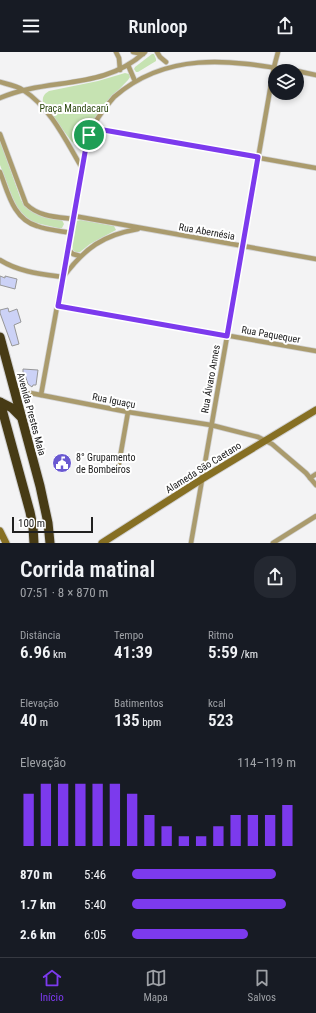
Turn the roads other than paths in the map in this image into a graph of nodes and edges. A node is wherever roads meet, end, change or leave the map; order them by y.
1 (116, 52) edge
2 (133, 52) edge
3 (157, 52) edge
4 (278, 52) edge
5 (144, 53) edge
6 (195, 57) dead end
7 (172, 61) dead end
8 (166, 62) junction
9 (275, 64) edge
10 (128, 65) junction
11 (268, 66) edge
12 (120, 70) junction
13 (304, 73) edge
14 (316, 75) edge
15 (134, 79) junction
16 (0, 82) edge
17 (22, 90) junction
18 (0, 98) edge
19 (268, 100) edge
20 (92, 128) junction
21 (0, 134) edge
22 (258, 157) junction
23 (82, 168) junction
24 (316, 168) edge
25 (0, 172) edge
26 (74, 218) junction
27 (142, 229) junction
28 (71, 232) junction
29 (243, 246) junction
30 (68, 249) junction
31 (80, 256) junction
32 (316, 259) edge
33 (0, 260) edge
34 (63, 277) junction
35 (58, 306) junction
36 (227, 336) junction
37 (0, 337) edge
38 (316, 351) edge
39 (14, 390) junction
40 (41, 394) junction
41 (0, 402) edge
42 (316, 410) edge
43 (2, 412) edge
44 (128, 412) junction
45 (21, 417) junction
46 (211, 425) junction
47 (266, 440) junction
48 (118, 469) dead end
49 (316, 474) edge
50 (310, 478) junction
51 (202, 479) junction
52 (316, 486) edge
53 (316, 516) edge
54 (0, 531) edge
55 (6, 543) edge
56 (34, 543) edge
57 (50, 543) edge
58 (102, 543) edge
59 (191, 543) edge
60 (273, 543) edge

1 - 12 street
2 - 5 street
3 - 8 street
4 - 9 street, Rua Álvaro Annes
5 - 10 street
6 - 11 street
7 - 8 street
8 - 15 street
10 - 12 street
10 - 15 street
12 - 17 street
13 - 14 street
15 - 20 street
16 - 17 street
17 - 18 street
17 - 23 street
19 - 22 street, Rua Álvaro Annes
20 - 22 street
20 - 23 street
21 - 26 street, Rua Abernésia
22 - 24 street
22 - 29 street, Rua Álvaro Annes
23 - 26 street
25 - 28 street
26 - 27 street, Rua Abernésia
26 - 28 street
27 - 29 street, Rua Abernésia
27 - 31 street
28 - 30 street
29 - 32 street, Rua Abernésia
29 - 36 street, Rua Álvaro Annes
30 - 31 street
30 - 34 street
31 - 34 street
33 - 34 street
34 - 35 street
35 - 36 street, Rua Paquequer
35 - 40 street
36 - 38 street, Rua Paquequer
36 - 46 street, Rua Álvaro Annes
37 - 39 highway, Avenida Prestes Maia
39 - 40 street, Rua Iguaçu
39 - 45 highway, Avenida Prestes Maia
40 - 44 street, Rua Iguaçu
41 - 43 highway
41 - 45 highway
42 - 47 main road, Alameda São Caetano
43 - 56 highway
44 - 46 street, Rua Iguaçu
44 - 48 street
45 - 57 highway, Avenida Prestes Maia
46 - 47 street, Rua Iguaçu
46 - 51 street, Rua Álvaro Annes
47 - 50 street
47 - 51 main road, Alameda São Caetano
49 - 50 street
50 - 52 street
51 - 58 main road, Alameda São Caetano
51 - 59 street, Rua Álvaro Annes
53 - 60 street
54 - 55 main road

